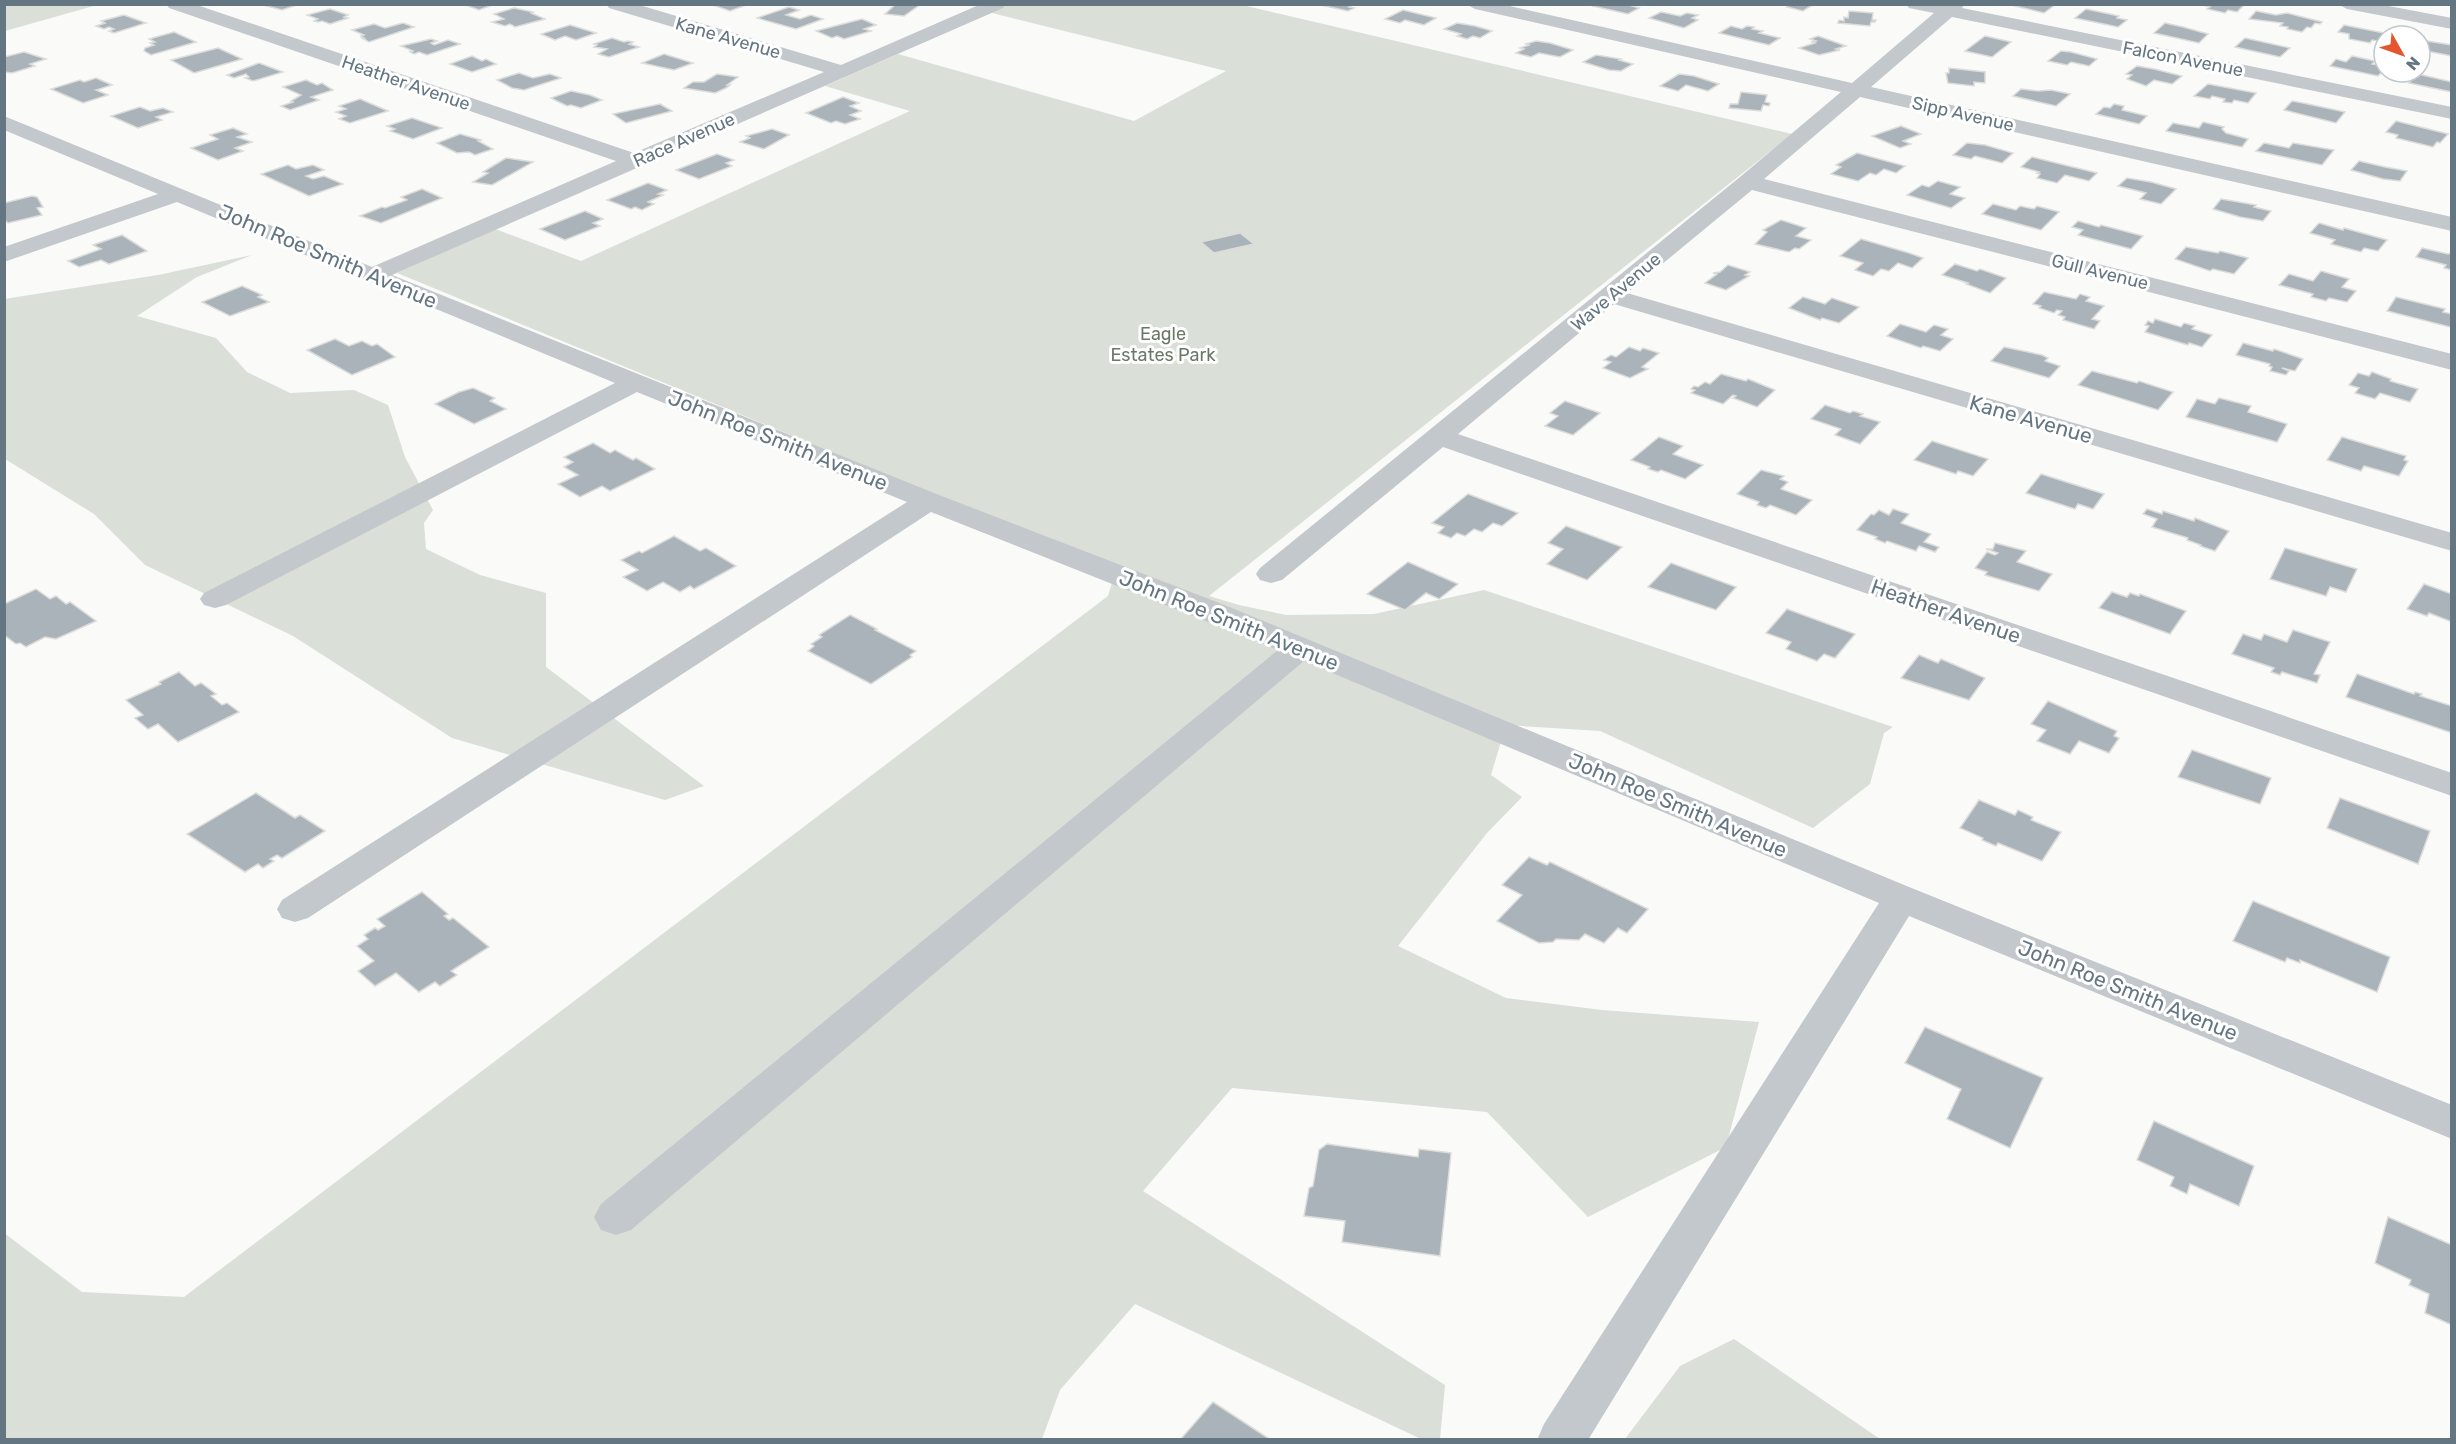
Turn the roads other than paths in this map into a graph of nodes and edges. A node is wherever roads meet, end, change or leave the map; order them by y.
1 (175, 4) edge
2 (615, 4) edge
3 (997, 4) edge
4 (1475, 4) edge
5 (1915, 4) edge
6 (2347, 4) edge
7 (1952, 8) edge
8 (2451, 24) edge
9 (841, 71) junction
10 (1856, 90) junction
11 (2451, 113) edge
12 (4, 123) edge
13 (636, 161) junction
14 (1749, 182) junction
15 (179, 194) junction
16 (2451, 224) edge
17 (4, 255) edge
18 (372, 275) junction
19 (1611, 296) junction
20 (2451, 362) edge
21 (636, 382) junction
22 (1441, 437) junction
23 (929, 501) junction
24 (2451, 542) edge
25 (1271, 574) dead end
26 (215, 599) dead end
27 (1300, 648) junction
28 (2451, 784) edge
29 (1901, 898) junction
30 (295, 909) dead end
31 (2451, 1123) edge
32 (616, 1217) dead end
33 (1561, 1440) edge

1 - 13 street, Heather Avenue
2 - 9 street, Kane Avenue
3 - 9 street, Race Avenue
4 - 10 street, Sipp Avenue
5 - 7 street, Falcon Avenue
6 - 8 street
7 - 10 street, Wave Avenue
7 - 11 street, Falcon Avenue
9 - 13 street, Race Avenue
10 - 14 street, Wave Avenue
10 - 16 street, Sipp Avenue
12 - 15 street, John Roe Smith Avenue
13 - 18 street, Race Avenue
14 - 19 street, Wave Avenue
14 - 20 street, Gull Avenue
15 - 17 street
15 - 18 street, John Roe Smith Avenue
18 - 21 street, John Roe Smith Avenue
19 - 22 street, Wave Avenue
19 - 24 street, Kane Avenue
21 - 23 street, John Roe Smith Avenue
21 - 26 street
22 - 25 street, Wave Avenue
22 - 28 street, Heather Avenue
23 - 27 street, John Roe Smith Avenue
23 - 30 street
27 - 29 street, John Roe Smith Avenue
27 - 32 street
29 - 31 street, John Roe Smith Avenue
29 - 33 street

